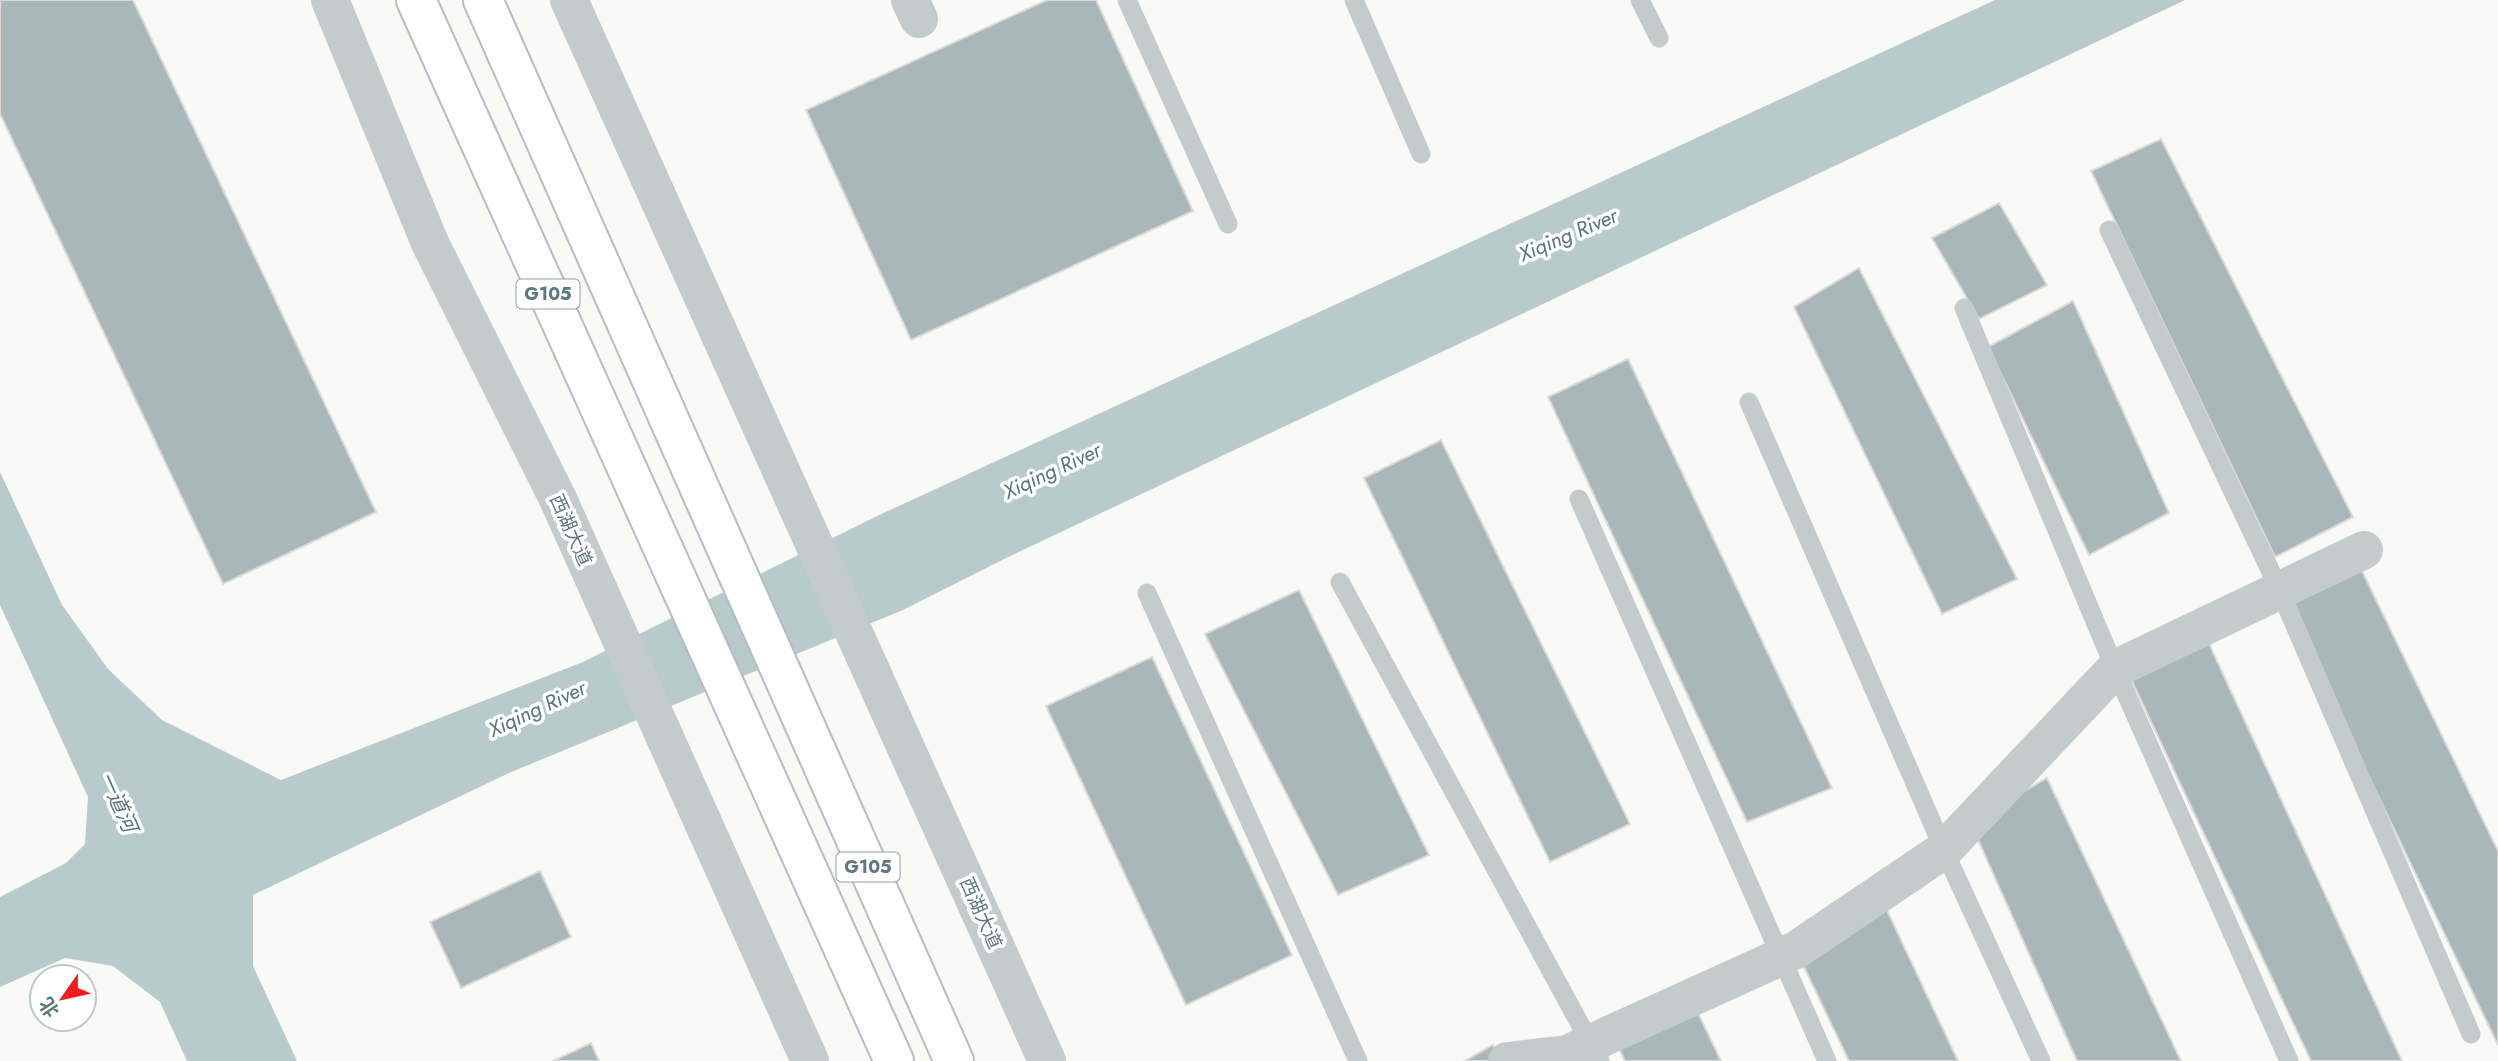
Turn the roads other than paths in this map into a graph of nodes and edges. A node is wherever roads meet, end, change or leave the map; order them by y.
1 (330, 0) edge
2 (415, 0) edge
3 (484, 0) edge
4 (569, 0) edge
5 (1127, 0) edge
6 (1354, 0) edge
7 (1640, 0) edge
8 (1659, 38) dead end
9 (1421, 154) dead end
10 (1228, 224) dead end
11 (2109, 230) dead end
12 (1964, 307) dead end
13 (1749, 402) dead end
14 (1579, 499) dead end
15 (2364, 550) dead end
16 (1340, 582) dead end
17 (2280, 591) junction
18 (1147, 593) dead end
19 (2115, 669) junction
20 (1944, 850) junction
21 (1783, 956) junction
22 (2471, 1034) dead end
23 (1596, 1052) edge
24 (810, 1061) edge
25 (894, 1061) edge
26 (954, 1061) edge
27 (1047, 1061) edge
28 (1358, 1061) edge
29 (1507, 1061) edge
30 (1827, 1061) edge
31 (2041, 1061) edge
32 (2289, 1061) edge

1 - 24 street, 西湖大道
2 - 25 main road, G105
3 - 26 main road, G105
4 - 27 street, 西湖大道
5 - 10 lane
6 - 9 lane
7 - 8 lane
11 - 17 lane
12 - 19 lane
13 - 20 lane
14 - 21 lane
15 - 17 street
16 - 23 lane
17 - 19 street
17 - 22 lane
18 - 28 lane
19 - 20 street
19 - 32 lane
20 - 21 street
20 - 31 lane
21 - 23 street
21 - 30 lane
23 - 29 street

